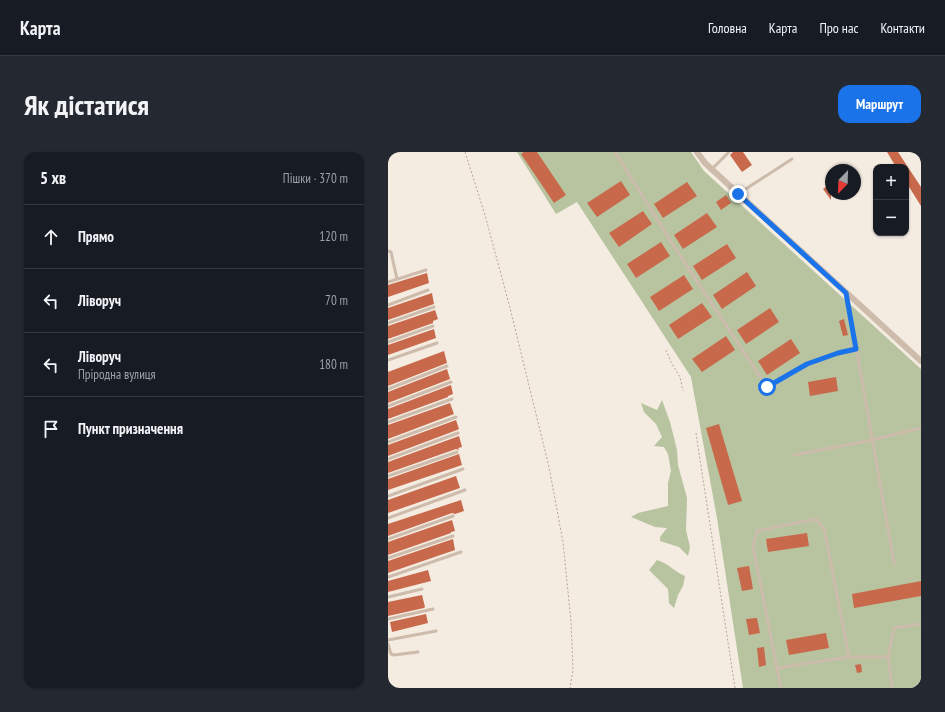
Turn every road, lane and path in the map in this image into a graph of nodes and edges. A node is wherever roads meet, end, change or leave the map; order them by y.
1 (465, 152) edge
2 (615, 152) edge
3 (697, 152) edge
4 (729, 152) edge
5 (792, 159) dead end
6 (711, 169) junction
7 (738, 194) junction
8 (388, 251) edge
9 (394, 263) junction
10 (388, 265) edge
11 (426, 270) dead end
12 (397, 279) junction
13 (388, 282) edge
14 (428, 290) dead end
15 (846, 293) junction
16 (388, 305) edge
17 (434, 307) dead end
18 (388, 323) edge
19 (434, 326) dead end
20 (388, 342) edge
21 (437, 343) dead end
22 (856, 349) junction
23 (666, 350) dead end
24 (388, 360) edge
25 (921, 361) edge
26 (447, 366) dead end
27 (450, 382) dead end
28 (388, 388) edge
29 (684, 391) dead end
30 (452, 399) dead end
31 (388, 406) edge
32 (456, 417) dead end
33 (388, 422) edge
34 (921, 428) edge
35 (458, 433) dead end
36 (696, 433) dead end
37 (872, 440) junction
38 (388, 442) edge
39 (457, 452) dead end
40 (794, 455) dead end
41 (388, 458) edge
42 (463, 469) dead end
43 (388, 476) edge
44 (465, 490) dead end
45 (388, 496) edge
46 (453, 516) dead end
47 (388, 518) edge
48 (453, 536) dead end
49 (388, 539) edge
50 (461, 552) dead end
51 (388, 558) edge
52 (894, 563) dead end
53 (388, 577) edge
54 (422, 590) dead end
55 (388, 597) edge
56 (432, 609) dead end
57 (388, 618) edge
58 (921, 624) edge
59 (436, 631) dead end
60 (388, 640) edge
61 (388, 644) edge
62 (418, 652) dead end
63 (888, 657) junction
64 (849, 658) junction
65 (776, 668) junction
66 (570, 688) edge
67 (735, 688) edge
68 (781, 688) edge
69 (892, 688) edge

1 - 66 path
2 - 22 lane
3 - 6 street
4 - 6 lane
5 - 7 lane
6 - 7 street
7 - 15 street
8 - 9 lane
9 - 10 lane
9 - 12 lane
11 - 12 lane
12 - 13 lane
14 - 16 lane
15 - 22 lane
15 - 25 street
17 - 18 lane
19 - 20 lane
21 - 24 lane
22 - 37 lane
23 - 29 path
26 - 28 lane
27 - 31 lane
30 - 33 lane
32 - 38 lane
34 - 37 lane
35 - 41 lane
36 - 67 path
37 - 40 lane
37 - 52 lane
39 - 43 lane
42 - 45 lane
44 - 47 lane
46 - 49 lane
48 - 51 lane
50 - 53 lane
54 - 55 lane
56 - 57 lane
58 - 63 lane
59 - 60 lane
61 - 62 lane
63 - 64 lane
63 - 69 lane
64 - 65 lane
64 - 65 lane
65 - 68 lane

